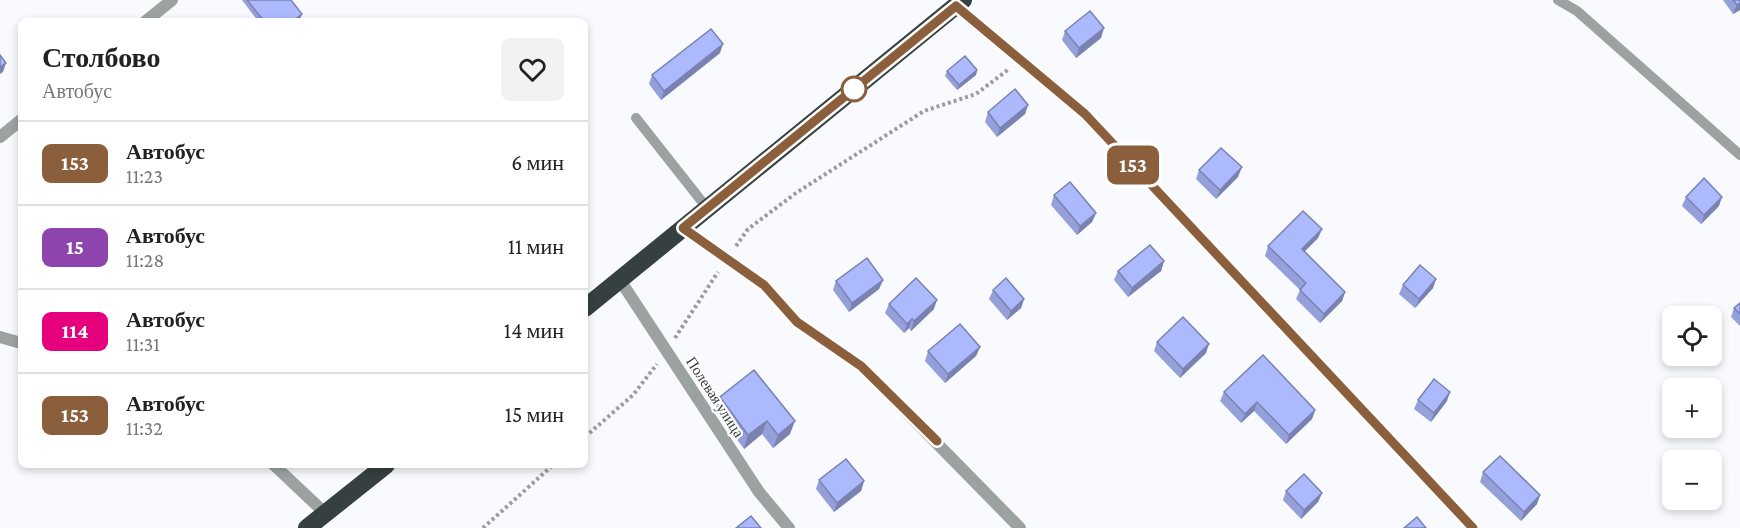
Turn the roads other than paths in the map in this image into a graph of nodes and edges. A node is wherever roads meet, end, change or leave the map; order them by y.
1 (172, 0) edge
2 (1558, 0) edge
3 (960, 3) edge
4 (150, 18) edge
5 (636, 118) dead end
6 (18, 122) edge
7 (0, 137) edge
8 (1740, 155) edge
9 (707, 208) junction
10 (683, 228) junction
11 (620, 280) junction
12 (588, 306) edge
13 (0, 337) edge
14 (18, 342) edge
15 (277, 468) edge
16 (382, 468) edge
17 (325, 513) junction
18 (307, 528) edge
19 (789, 528) edge
20 (1020, 528) edge
21 (1473, 528) edge

1 - 4 street
2 - 8 lane
3 - 9 highway
3 - 21 street
5 - 9 lane
6 - 7 street
9 - 10 highway
10 - 11 highway
10 - 20 street
11 - 12 highway
11 - 19 street, Полевая улица
13 - 14 street
15 - 17 street
16 - 17 highway
17 - 18 highway

